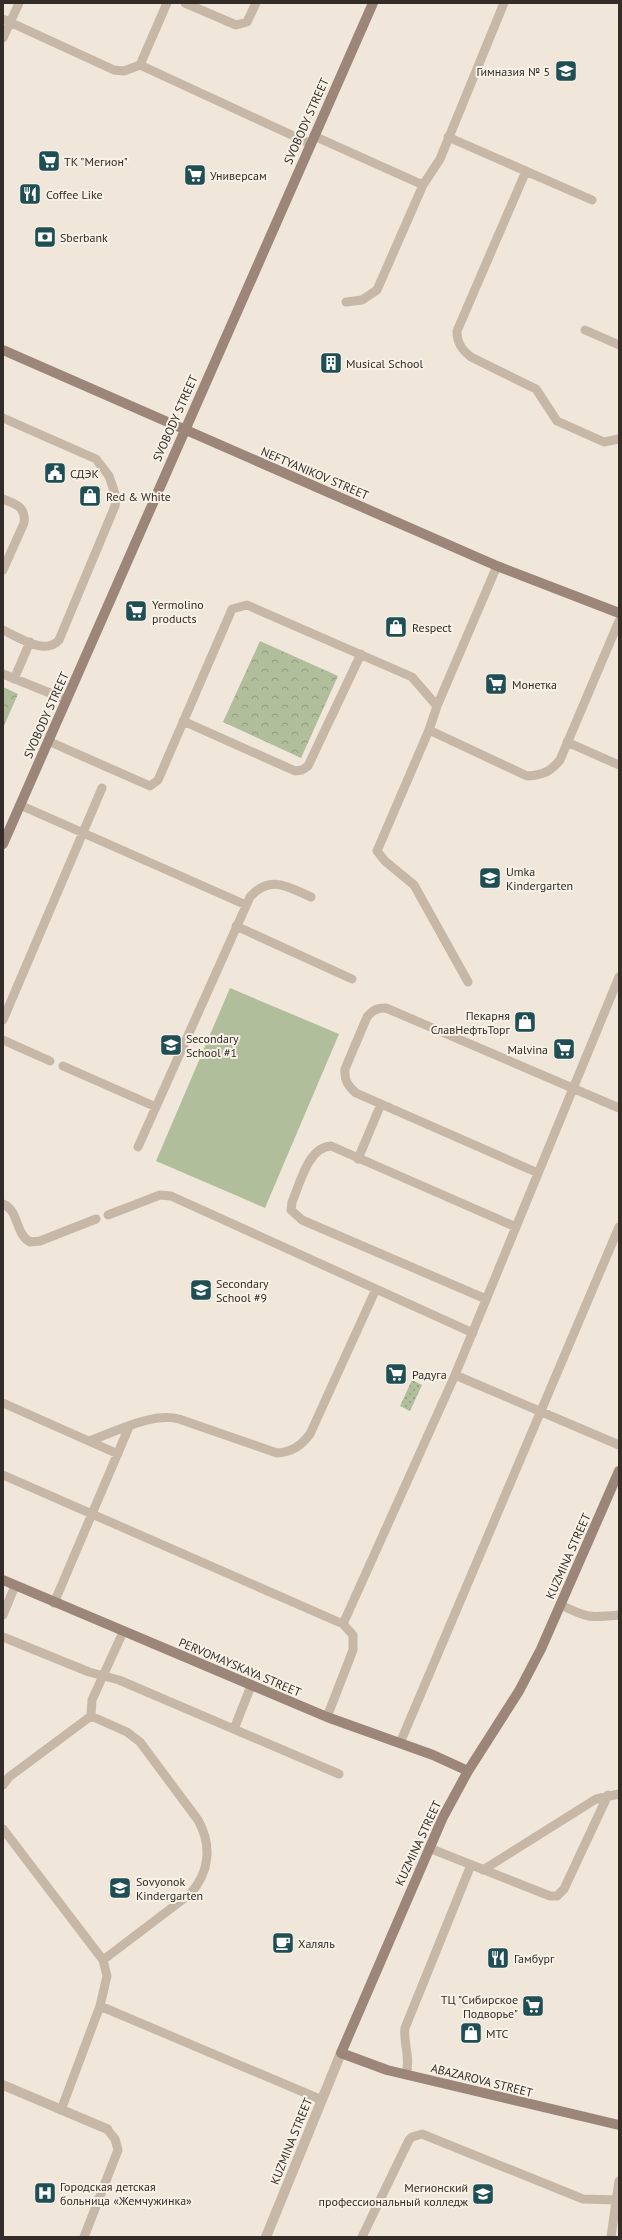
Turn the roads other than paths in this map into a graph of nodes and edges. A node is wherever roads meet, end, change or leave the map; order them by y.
1 (19, 3) edge
2 (167, 3) edge
3 (185, 3) edge
4 (256, 3) edge
5 (373, 3) edge
6 (504, 3) edge
7 (6, 21) edge
8 (3, 38) edge
9 (140, 65) junction
10 (448, 137) junction
11 (312, 140) junction
12 (526, 171) junction
13 (424, 185) junction
14 (592, 200) dead end
15 (346, 302) dead end
16 (585, 330) dead end
17 (619, 345) edge
18 (3, 350) edge
19 (3, 418) edge
20 (184, 430) junction
21 (619, 439) edge
22 (3, 499) edge
23 (498, 566) junction
24 (3, 570) edge
25 (619, 613) edge
26 (619, 621) edge
27 (3, 630) edge
28 (30, 642) junction
29 (361, 654) junction
30 (3, 674) edge
31 (14, 679) junction
32 (67, 700) junction
33 (437, 706) junction
34 (183, 721) junction
35 (429, 730) junction
36 (48, 741) junction
37 (567, 742) junction
38 (619, 765) edge
39 (102, 788) dead end
40 (20, 805) junction
41 (83, 833) junction
42 (3, 844) edge
43 (311, 897) dead end
44 (246, 905) junction
45 (236, 926) junction
46 (619, 977) edge
47 (352, 979) dead end
48 (468, 982) dead end
49 (3, 1020) edge
50 (3, 1040) edge
51 (50, 1061) dead end
52 (62, 1066) dead end
53 (573, 1089) junction
54 (381, 1104) junction
55 (156, 1108) junction
56 (619, 1108) edge
57 (138, 1147) dead end
58 (358, 1158) junction
59 (538, 1173) junction
60 (3, 1204) edge
61 (108, 1215) dead end
62 (96, 1219) dead end
63 (516, 1227) junction
64 (619, 1227) edge
65 (376, 1289) junction
66 (486, 1299) junction
67 (472, 1332) junction
68 (455, 1375) junction
69 (3, 1403) edge
70 (541, 1411) junction
71 (129, 1427) junction
72 (89, 1441) junction
73 (619, 1445) edge
74 (118, 1454) junction
75 (619, 1471) edge
76 (3, 1475) edge
77 (92, 1515) junction
78 (3, 1580) edge
79 (15, 1586) junction
80 (54, 1603) junction
81 (561, 1605) junction
82 (3, 1615) edge
83 (619, 1615) edge
84 (343, 1624) junction
85 (123, 1632) junction
86 (3, 1637) edge
87 (102, 1676) junction
88 (251, 1686) junction
89 (91, 1716) junction
90 (326, 1717) junction
91 (234, 1729) junction
92 (400, 1743) junction
93 (468, 1771) junction
94 (339, 1774) dead end
95 (3, 1785) edge
96 (619, 1794) edge
97 (608, 1795) junction
98 (3, 1828) edge
99 (429, 1848) junction
100 (471, 1866) junction
101 (483, 1870) junction
102 (103, 1960) junction
103 (100, 2006) junction
104 (341, 2053) junction
105 (406, 2075) junction
106 (3, 2085) edge
107 (322, 2100) junction
108 (61, 2110) junction
109 (619, 2125) edge
110 (107, 2129) joint
111 (619, 2181) edge
112 (617, 2200) junction
113 (84, 2237) edge
114 (266, 2237) edge
115 (362, 2237) edge
116 (611, 2237) edge

1 - 7 lane
2 - 9 lane
3 - 4 lane
5 - 11 main road, SVOBODY STREET
6 - 10 lane
7 - 8 lane
7 - 9 lane
9 - 11 lane
10 - 12 lane
10 - 13 lane
11 - 13 lane
11 - 20 main road, SVOBODY STREET
12 - 14 lane
12 - 21 lane
13 - 15 lane
16 - 17 lane
18 - 20 main road, NEFTYANIKOV STREET
19 - 28 lane
20 - 23 main road, NEFTYANIKOV STREET
20 - 32 main road, SVOBODY STREET
22 - 24 lane
23 - 25 main road, NEFTYANIKOV STREET
23 - 33 lane
26 - 37 lane
27 - 28 lane
28 - 31 lane
29 - 33 lane
29 - 34 lane
29 - 34 lane
30 - 31 lane
31 - 32 lane
32 - 36 main road, SVOBODY STREET
33 - 35 lane
34 - 36 lane
35 - 37 lane
35 - 48 lane
36 - 40 main road, SVOBODY STREET
37 - 38 lane
39 - 41 lane
40 - 41 lane
40 - 42 main road, SVOBODY STREET
41 - 44 lane
41 - 49 lane
43 - 44 lane
44 - 45 lane
45 - 47 lane
45 - 55 lane
46 - 53 lane
50 - 51 lane
52 - 55 lane
53 - 54 lane
53 - 56 lane
53 - 59 lane
54 - 58 lane
54 - 59 lane
55 - 57 lane
58 - 63 lane
58 - 66 lane
59 - 63 lane
60 - 62 lane
61 - 65 lane
63 - 66 lane
64 - 70 lane
65 - 67 lane
65 - 71 lane
66 - 67 lane
67 - 68 lane
68 - 70 lane
68 - 84 lane
69 - 72 lane
70 - 73 lane
70 - 92 lane
71 - 72 lane
71 - 74 lane
72 - 74 lane
74 - 77 lane
75 - 81 main road, KUZMINA STREET
76 - 77 lane
77 - 80 lane
77 - 84 lane
78 - 79 main road, PERVOMAYSKAYA STREET
79 - 80 main road, PERVOMAYSKAYA STREET
79 - 82 lane
80 - 85 main road, PERVOMAYSKAYA STREET
81 - 83 lane
81 - 93 main road, KUZMINA STREET
84 - 90 lane
85 - 87 lane
85 - 88 main road, PERVOMAYSKAYA STREET
86 - 87 lane
87 - 89 lane
87 - 91 lane
88 - 90 main road, PERVOMAYSKAYA STREET
88 - 91 lane
89 - 95 lane
89 - 102 lane
90 - 92 main road, PERVOMAYSKAYA STREET
91 - 94 lane
92 - 93 main road, PERVOMAYSKAYA STREET
93 - 99 main road, KUZMINA STREET
96 - 97 lane
97 - 101 lane
97 - 101 lane
98 - 102 lane
99 - 100 lane
99 - 104 main road, KUZMINA STREET
100 - 101 lane
100 - 105 lane
102 - 103 lane
103 - 107 lane
103 - 108 lane
104 - 105 main road, ABAZAROVA STREET
104 - 107 street, KUZMINA STREET
105 - 109 main road, ABAZAROVA STREET
106 - 108 street
107 - 114 street, KUZMINA STREET
108 - 110 street
110 - 113 lane
111 - 112 lane
112 - 115 lane
112 - 116 lane

